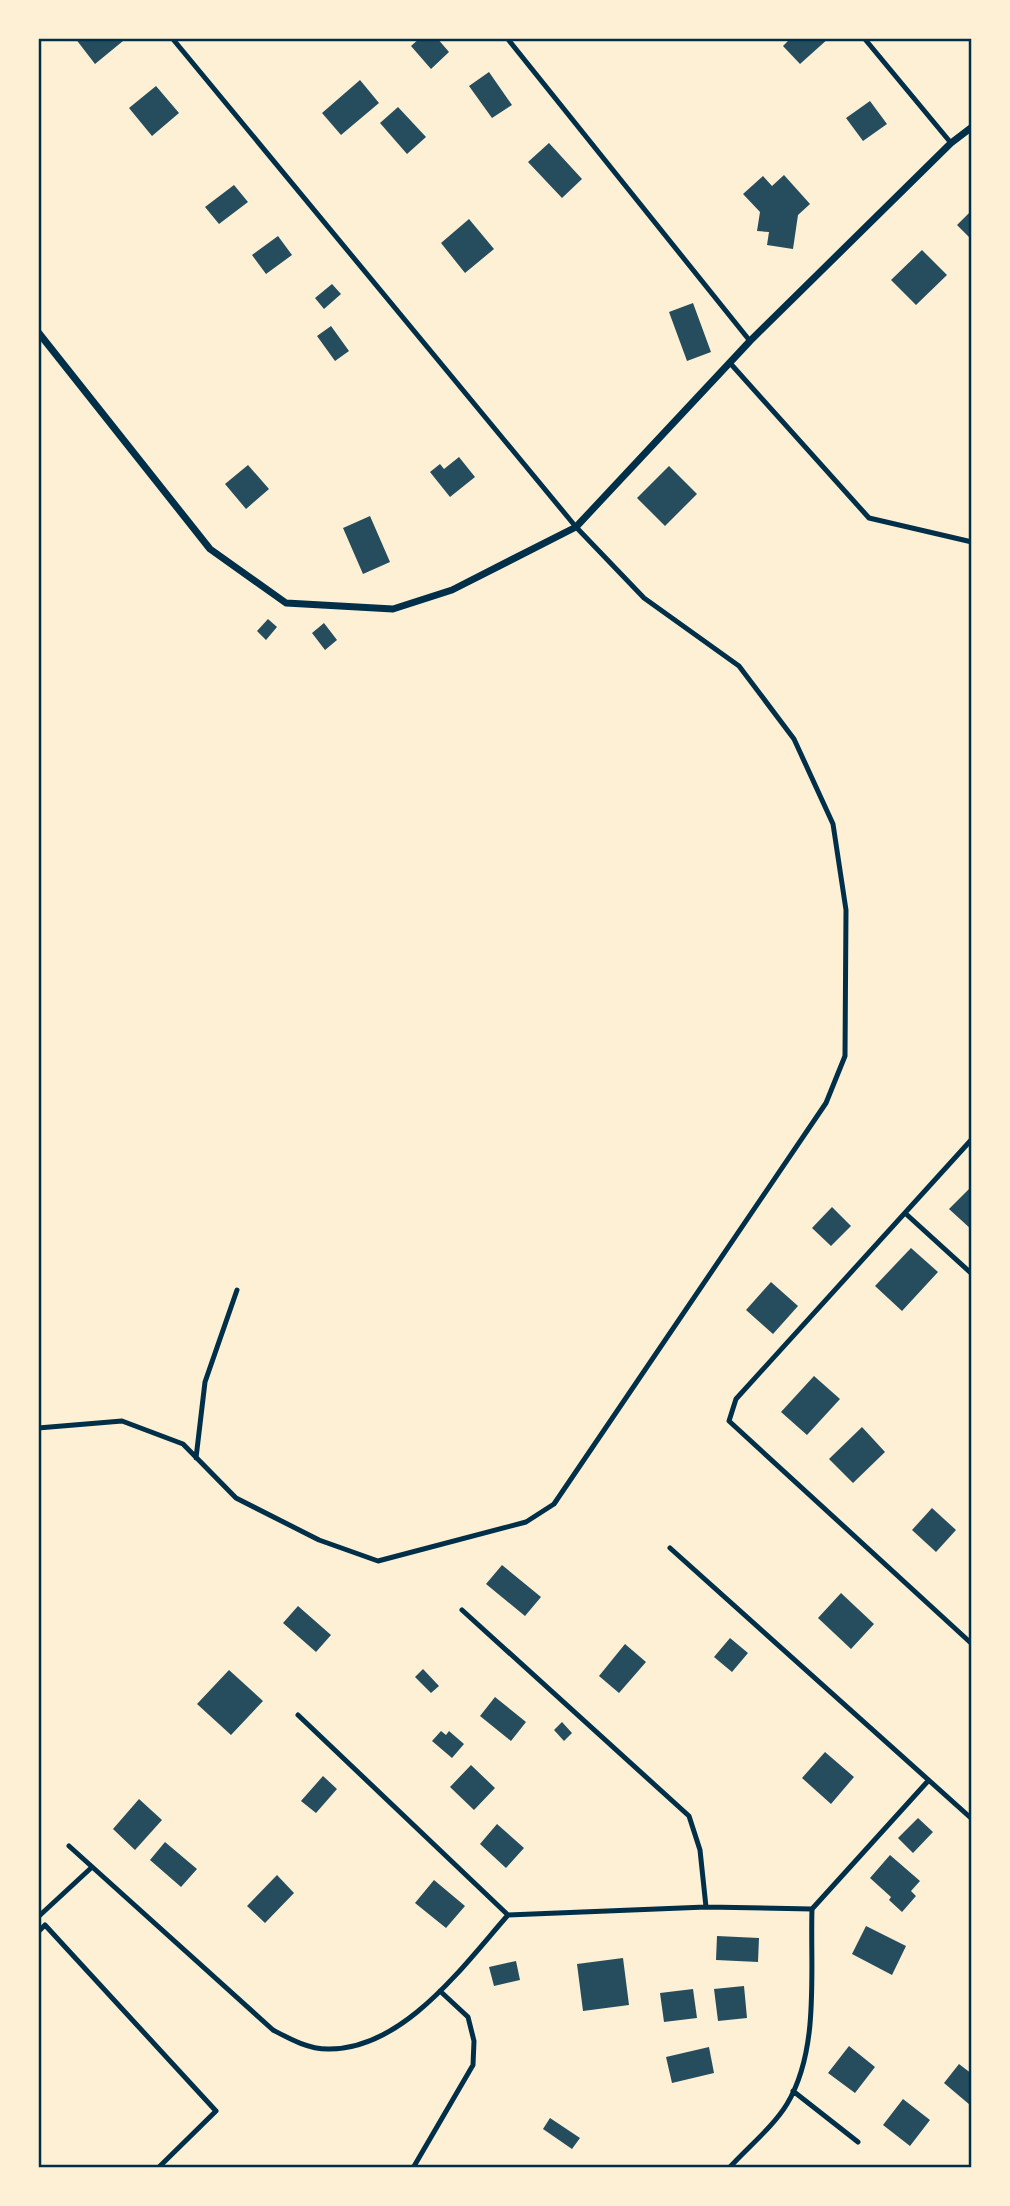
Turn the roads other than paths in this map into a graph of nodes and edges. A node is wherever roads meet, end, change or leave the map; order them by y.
1 (172, 38) edge
2 (507, 38) edge
3 (864, 38) edge
4 (971, 127) edge
5 (951, 143) junction
6 (38, 332) edge
7 (750, 341) junction
8 (730, 363) junction
9 (576, 527) junction
10 (971, 542) edge
11 (971, 1139) edge
12 (905, 1213) junction
13 (971, 1274) edge
14 (237, 1290) dead end
15 (38, 1428) edge
16 (196, 1458) junction
17 (670, 1548) dead end
18 (462, 1610) dead end
19 (971, 1644) edge
20 (298, 1715) dead end
21 (928, 1781) junction
22 (971, 1819) edge
23 (69, 1846) dead end
24 (91, 1868) junction
25 (706, 1907) junction
26 (812, 1909) junction
27 (508, 1915) junction
28 (38, 1917) edge
29 (38, 1932) edge
30 (440, 1991) junction
31 (793, 2091) junction
32 (858, 2142) dead end
33 (158, 2168) edge
34 (413, 2168) edge
35 (729, 2168) edge

1 - 9 lane
2 - 7 lane
3 - 5 lane
4 - 5 street
5 - 7 street
6 - 9 street
7 - 8 street
8 - 9 street
8 - 10 lane
9 - 16 lane
11 - 12 lane
12 - 13 lane
12 - 19 lane
14 - 16 lane
15 - 16 lane
17 - 21 lane
18 - 25 lane
20 - 27 lane
21 - 22 lane
21 - 26 lane
23 - 24 lane
24 - 28 lane
24 - 30 lane
25 - 26 lane
25 - 27 lane
26 - 31 lane
27 - 30 lane
29 - 33 lane
30 - 34 lane
31 - 32 lane
31 - 35 lane

